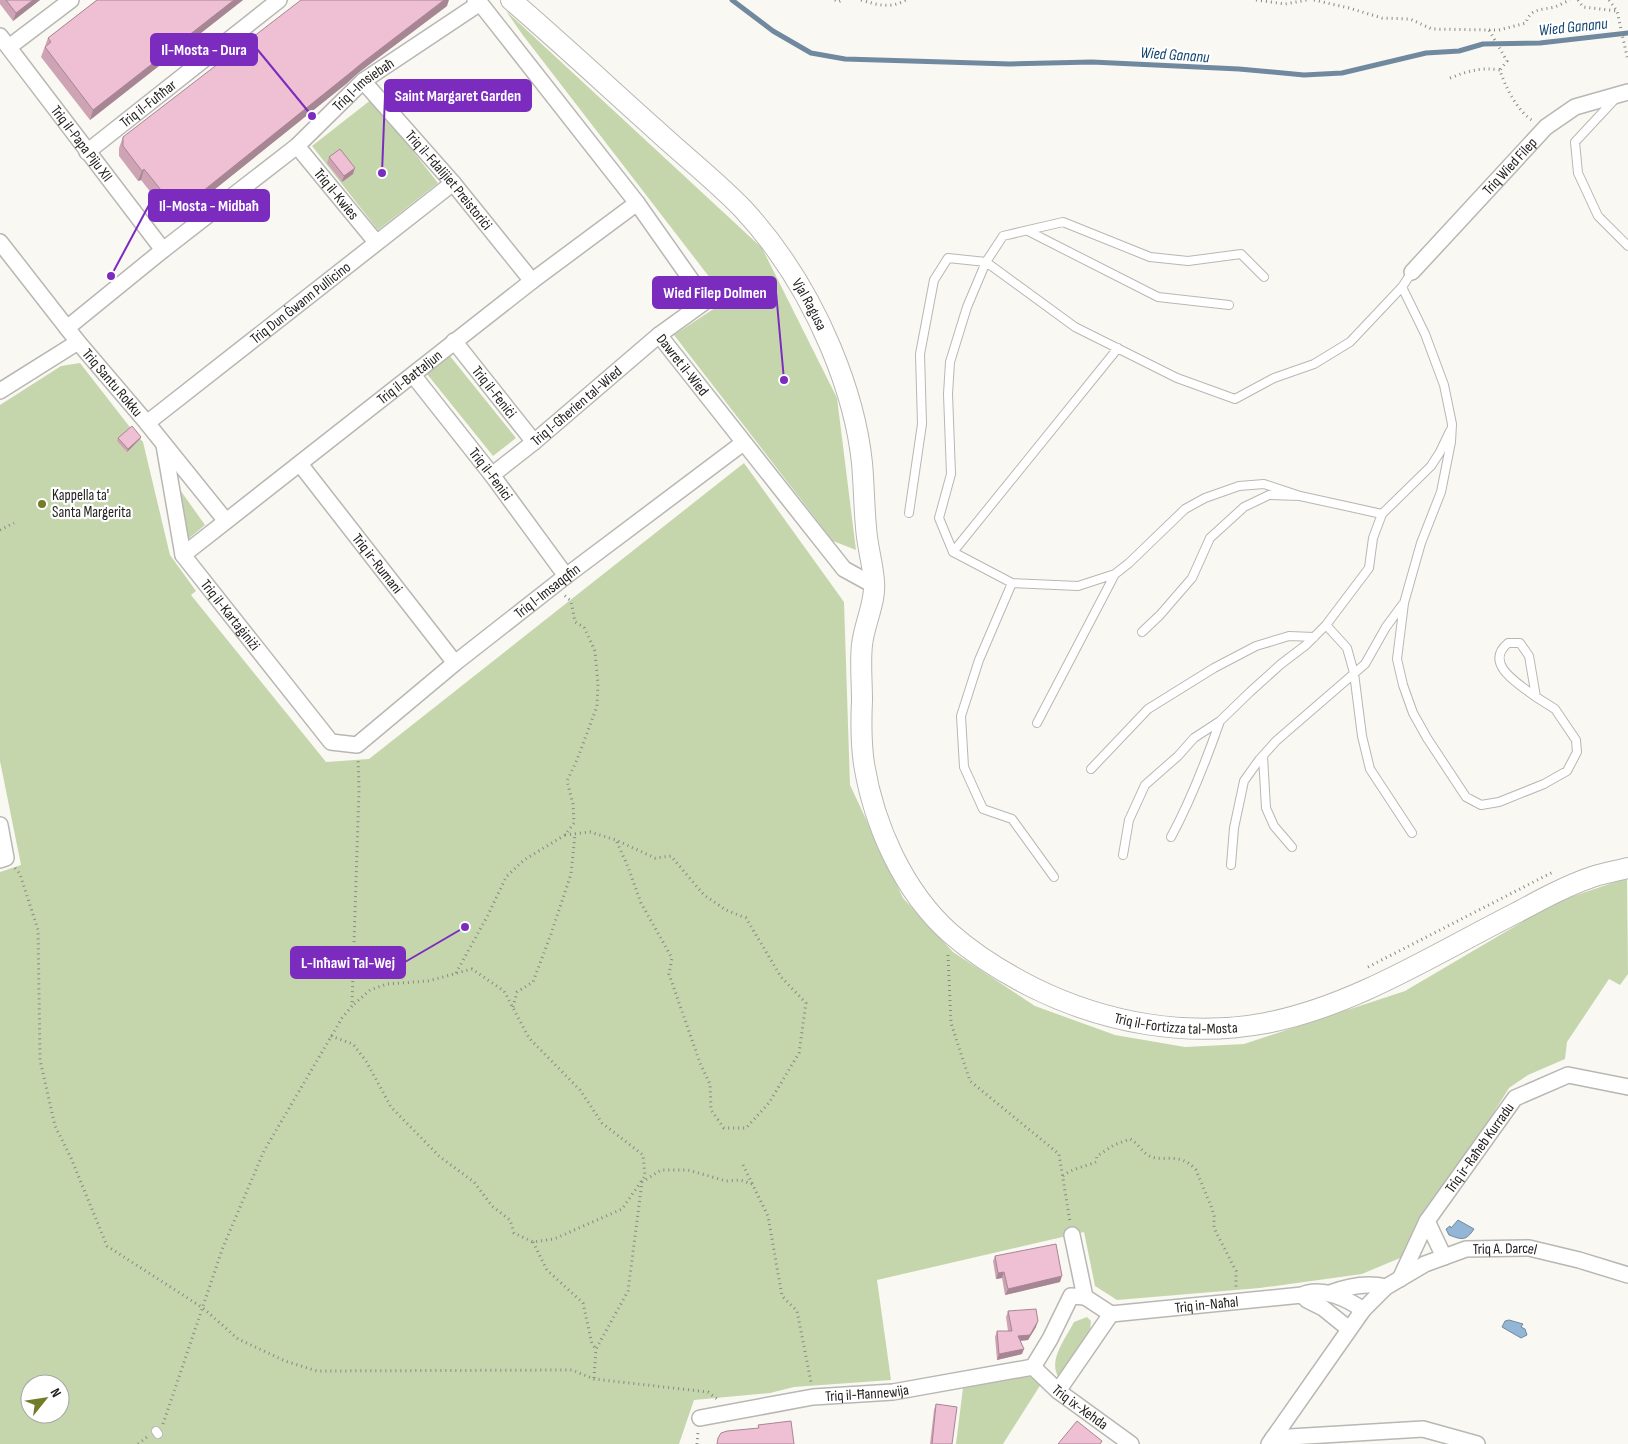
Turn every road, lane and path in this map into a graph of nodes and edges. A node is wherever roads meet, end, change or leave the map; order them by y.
1 (71, 0) edge
2 (279, 0) edge
3 (511, 0) edge
4 (835, 0) edge
5 (843, 0) edge
6 (861, 0) edge
7 (906, 0) edge
8 (1256, 0) edge
9 (1307, 0) edge
10 (1314, 0) edge
11 (1570, 0) edge
12 (1578, 0) edge
13 (1609, 0) edge
14 (478, 2) edge
15 (1617, 11) junction
16 (1489, 30) junction
17 (4, 42) edge
18 (1628, 61) edge
19 (1500, 70) junction
20 (1450, 78) dead end
21 (363, 81) junction
22 (1623, 94) edge
23 (1546, 127) junction
24 (298, 146) junction
25 (87, 152) junction
26 (453, 183) junction
27 (637, 203) junction
28 (1028, 231) junction
29 (0, 242) edge
30 (376, 242) junction
31 (1628, 246) edge
32 (164, 250) junction
33 (986, 262) junction
34 (1412, 272) joint
35 (1264, 277) dead end
36 (532, 281) junction
37 (1402, 287) junction
38 (1229, 305) dead end
39 (67, 328) junction
40 (659, 335) junction
41 (454, 341) junction
42 (78, 342) junction
43 (1118, 348) junction
44 (412, 375) junction
45 (0, 391) edge
46 (147, 423) junction
47 (1452, 424) junction
48 (534, 442) junction
49 (743, 443) junction
50 (164, 445) junction
51 (300, 464) junction
52 (492, 476) junction
53 (1300, 496) junction
54 (909, 513) dead end
55 (1382, 514) junction
56 (226, 521) junction
57 (14, 523) dead end
58 (0, 530) edge
59 (953, 552) junction
60 (183, 555) junction
61 (1114, 574) junction
62 (561, 581) junction
63 (1012, 583) junction
64 (875, 586) junction
65 (1404, 603) junction
66 (1326, 625) junction
67 (1142, 632) dead end
68 (1314, 637) junction
69 (455, 663) junction
70 (1354, 673) junction
71 (1536, 697) junction
72 (862, 721) joint
73 (1220, 721) junction
74 (1037, 723) dead end
75 (357, 745) junction
76 (1263, 756) junction
77 (1091, 769) dead end
78 (0, 825) edge
79 (1412, 833) dead end
80 (575, 834) junction
81 (565, 835) junction
82 (1171, 837) dead end
83 (616, 840) junction
84 (1292, 847) dead end
85 (1122, 855) dead end
86 (3, 859) edge
87 (1231, 864) dead end
88 (1628, 868) edge
89 (1054, 877) dead end
90 (948, 947) dead end
91 (456, 973) junction
92 (352, 1006) junction
93 (513, 1008) junction
94 (331, 1036) junction
95 (1628, 1087) edge
96 (743, 1165) dead end
97 (1063, 1176) junction
98 (752, 1184) junction
99 (1427, 1221) junction
100 (1072, 1235) joint
101 (533, 1242) junction
102 (1444, 1257) junction
103 (1628, 1275) edge
104 (1400, 1279) junction
105 (1386, 1286) junction
106 (1330, 1293) junction
107 (1302, 1295) junction
108 (1085, 1297) junction
109 (1236, 1302) junction
110 (202, 1308) junction
111 (1363, 1310) junction
112 (1111, 1314) junction
113 (1349, 1329) junction
114 (596, 1349) junction
115 (1033, 1367) junction
116 (594, 1379) junction
117 (1058, 1391) junction
118 (814, 1398) junction
119 (734, 1412) junction
120 (700, 1418) dead end
121 (1271, 1441) edge
122 (138, 1444) edge
123 (1131, 1444) edge
124 (1477, 1444) edge

1 - 17 street
2 - 25 street, Triq il-Fuħħar
3 - 64 main road, Vjal Ragusa
4 - 5 path
6 - 7 path
8 - 9 path
10 - 16 path
11 - 16 path
12 - 15 path
13 - 15 path
14 - 21 street, Triq l-Imsiebaħ
14 - 27 street, Dawret il-Wied
15 - 18 path
16 - 19 path
17 - 25 street, Triq il-Papa Piju XII
19 - 20 path
19 - 23 path
21 - 24 street, Triq l-Imsiebaħ
21 - 26 street, Triq il-Fdalijiet Preistoriċi
22 - 23 street, Triq Wied Filep
22 - 31 lane
23 - 34 street, Triq Wied Filep
24 - 30 street, Triq il-Kwies
24 - 32 street, Triq l-Imsiebaħ
25 - 32 street, Triq il-Papa Piju XII
26 - 30 street, Triq Dun Ġwann Pullicino
26 - 36 street, Triq il-Fdalijiet Preistoriċi
27 - 36 street, Triq il-Battaljun
27 - 40 street, Dawret il-Wied
28 - 33 lane
28 - 35 lane
28 - 38 lane
29 - 39 street, Triq Santu Rokku
30 - 46 street, Triq Dun Ġwann Pullicino
32 - 39 street, Triq l-Imsiebaħ
33 - 43 lane
33 - 54 lane
33 - 59 lane
34 - 37 lane
36 - 41 street, Triq il-Battaljun
37 - 43 lane
37 - 47 lane
39 - 42 street, Triq Santu Rokku
40 - 48 street, Triq l-Għerien tal-Wied
40 - 49 street, Dawret il-Wied
41 - 44 street, Triq il-Battaljun
41 - 48 street, Triq il-Feniċi
42 - 45 street
42 - 46 street, Triq Santu Rokku
43 - 59 lane
44 - 51 street, Triq il-Battaljun
44 - 52 street, Triq il-Fenici
46 - 50 street, Triq Santu Rokku
47 - 55 lane
47 - 65 lane
48 - 52 street, Triq l-Għerien tal-Wied
49 - 62 street, Triq l-Imsaqqfin
49 - 64 street, Dawret il-Wied
50 - 56 street, Triq Santu Rokku
50 - 60 street, Triq il-Kartaġiniżi
51 - 56 street, Triq il-Battaljun
51 - 69 street, Triq ir-Rumani
52 - 62 street, Triq il-Fenici
53 - 55 lane
53 - 61 lane
53 - 67 lane
55 - 66 lane
56 - 60 street, Triq il-Battaljun
57 - 58 path
59 - 63 lane
60 - 75 street, Triq il-Kartaġiniżi
61 - 63 lane
61 - 74 lane
62 - 69 street, Triq l-Imsaqqfin
62 - 81 path
63 - 89 lane
64 - 72 main road, Vjal Ragusa
65 - 70 lane
65 - 71 lane
66 - 68 lane
66 - 70 lane
68 - 73 lane
68 - 77 lane
69 - 75 street, Triq l-Imsaqqfin
70 - 76 lane
70 - 79 lane
71 - 71 lane
72 - 88 main road, Triq il-Fortizza tal-Mosta
73 - 82 lane
73 - 85 lane
75 - 92 path
76 - 84 lane
76 - 87 lane
78 - 86 street
80 - 81 path
80 - 83 path
80 - 93 path
81 - 91 path
83 - 83 path
86 - 110 path
90 - 97 path
91 - 92 path
91 - 93 path
92 - 94 path
93 - 101 path
94 - 101 path
94 - 110 path
95 - 99 street, Triq ir-Raħeb Kurradu
96 - 98 path
97 - 100 path
97 - 109 path
98 - 114 path
98 - 118 path
99 - 102 street
99 - 104 street, Triq ir-Raħeb Kurradu
100 - 108 street
101 - 114 path
102 - 103 street, Triq A. Darcel
102 - 104 street, Triq A. Darcel
104 - 105 street, Triq A. Darcel
105 - 106 street, Triq in-Naħal
105 - 111 street
106 - 107 street, Triq in-Naħal
106 - 111 street, Triq in-Naħal
107 - 109 street, Triq in-Naħal
107 - 113 street
108 - 112 street
108 - 115 street
109 - 112 street, Triq in-Naħal
110 - 116 path
110 - 122 path
111 - 113 street
112 - 117 street
113 - 121 street
114 - 116 path
115 - 117 street, Triq ix-Xehda
115 - 118 street, Triq il-Ħannewija
116 - 119 path
117 - 123 street, Triq ix-Xehda
118 - 119 street, Triq il-Ħannewija
119 - 120 street, Triq il-Ħannewija
121 - 124 street

